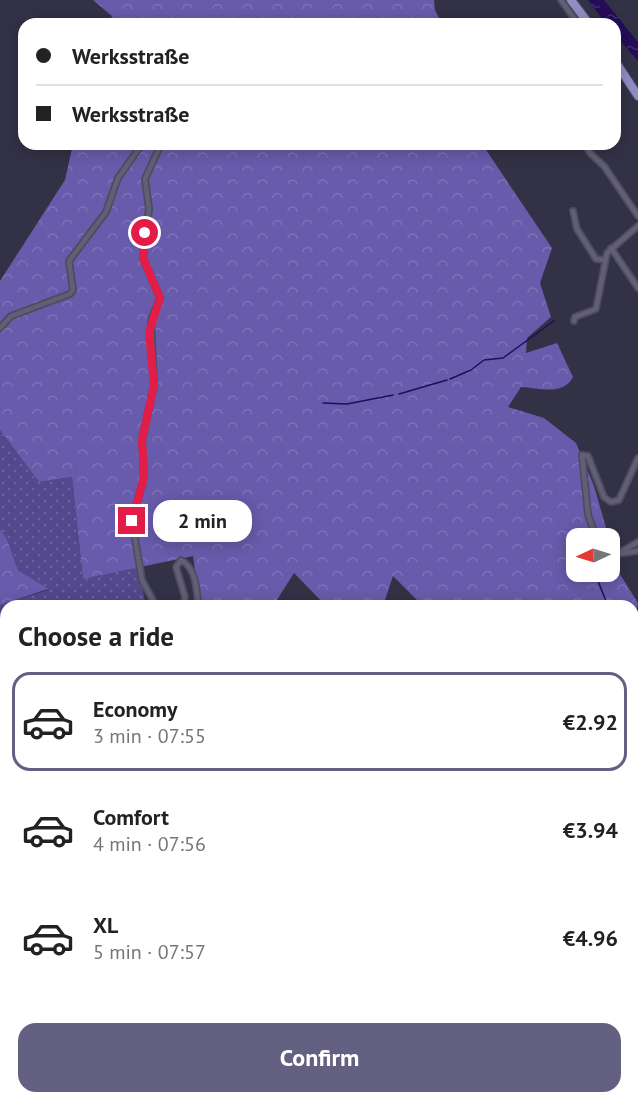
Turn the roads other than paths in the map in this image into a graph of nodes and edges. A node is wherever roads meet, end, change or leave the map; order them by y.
1 (561, 0) edge
2 (572, 0) edge
3 (574, 18) edge
4 (585, 18) edge
5 (621, 70) edge
6 (638, 96) edge
7 (138, 150) edge
8 (158, 150) edge
9 (588, 150) edge
10 (573, 212) dead end
11 (638, 216) edge
12 (638, 226) edge
13 (611, 248) junction
14 (603, 260) junction
15 (638, 288) edge
16 (574, 321) dead end
17 (0, 328) edge
18 (638, 458) edge
19 (593, 528) edge
20 (638, 542) edge
21 (638, 551) edge
22 (621, 552) joint
23 (153, 600) edge
24 (184, 600) edge
25 (197, 600) edge

1 - 3 street
2 - 4 main road
5 - 6 main road
7 - 17 street
8 - 23 street
9 - 11 street
10 - 14 street
12 - 13 street
13 - 14 street
13 - 15 street
14 - 16 street
18 - 19 street
20 - 22 street
21 - 22 street
24 - 25 street

